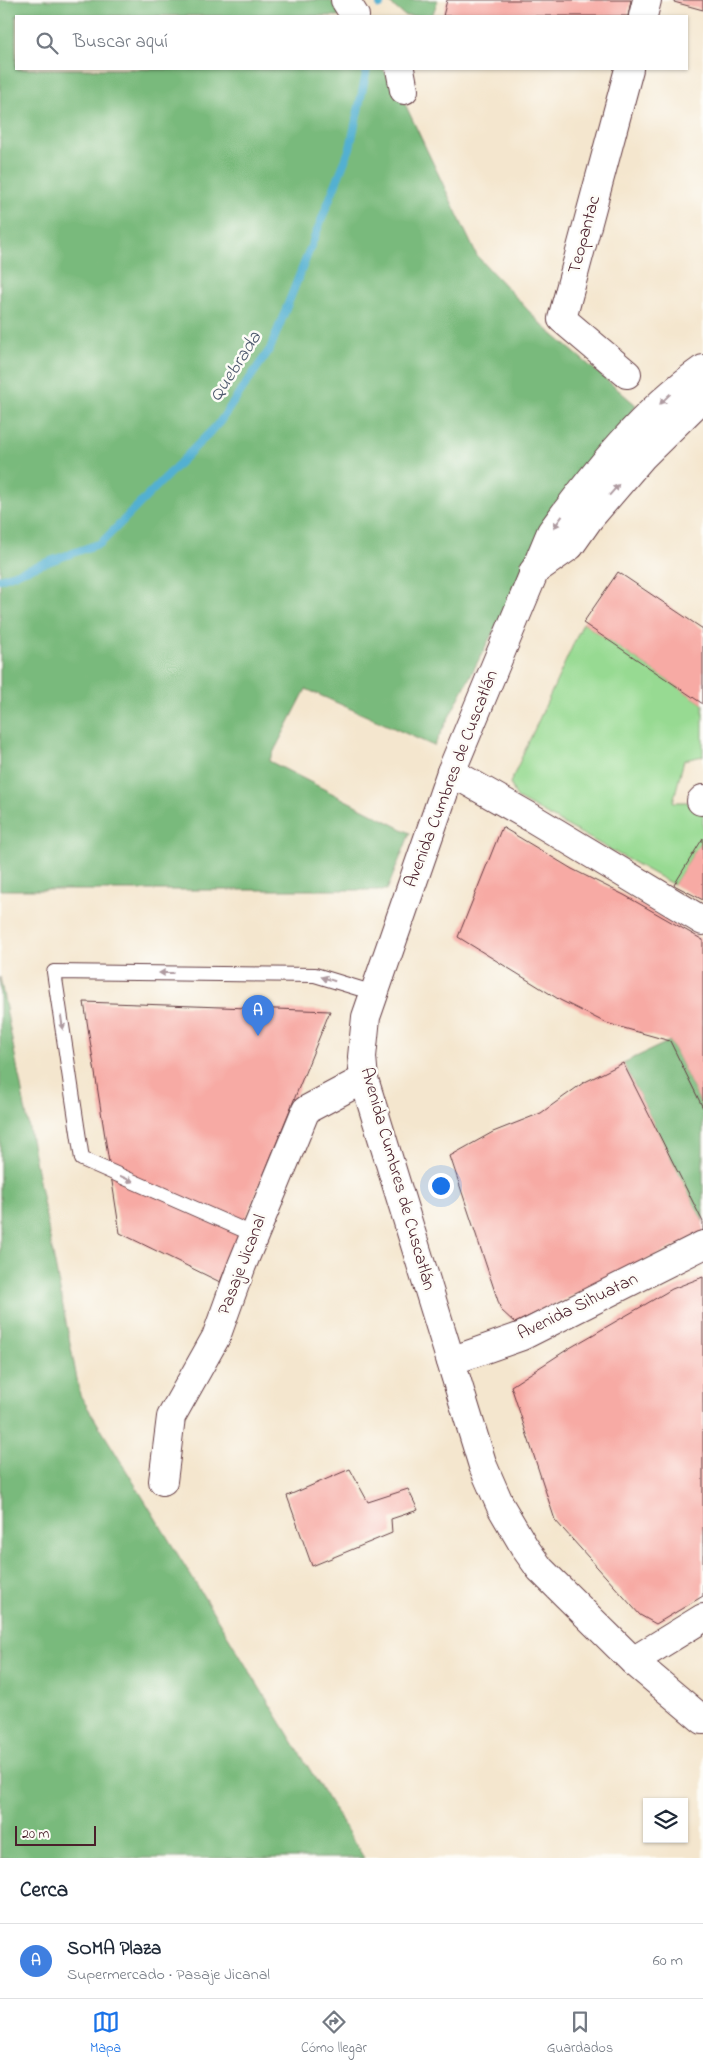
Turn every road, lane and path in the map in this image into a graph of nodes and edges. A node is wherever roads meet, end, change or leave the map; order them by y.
1 (345, 0) edge
2 (647, 0) edge
3 (353, 15) edge
4 (643, 15) edge
5 (629, 70) edge
6 (703, 369) edge
7 (626, 374) dead end
8 (703, 397) edge
9 (532, 573) junction
10 (451, 772) junction
11 (703, 921) edge
12 (374, 993) junction
13 (364, 1079) junction
14 (255, 1235) junction
15 (703, 1245) edge
16 (451, 1361) junction
17 (163, 1481) dead end
18 (703, 1618) edge
19 (633, 1661) junction
20 (703, 1720) edge

1 - 3 main road
2 - 4 main road
5 - 7 main road, Teopantac
6 -> 9 main road, Avenida Cumbres de Cuscatlán
9 -> 8 main road
9 - 10 main road, Avenida Cumbres de Cuscatlán
10 - 11 main road
10 - 12 main road, Avenida Cumbres de Cuscatlán
12 - 13 main road, Avenida Cumbres de Cuscatlán
12 -> 14 lane
13 - 14 main road, Pasaje Jicanal
13 - 16 main road, Avenida Cumbres de Cuscatlán
14 - 17 main road, Pasaje Jicanal
15 - 16 main road, Avenida Sihuatan
16 - 19 main road, Avenida Cumbres de Cuscatlán
18 - 19 main road
19 - 20 main road, Avenida Cumbres de Cuscatlán

